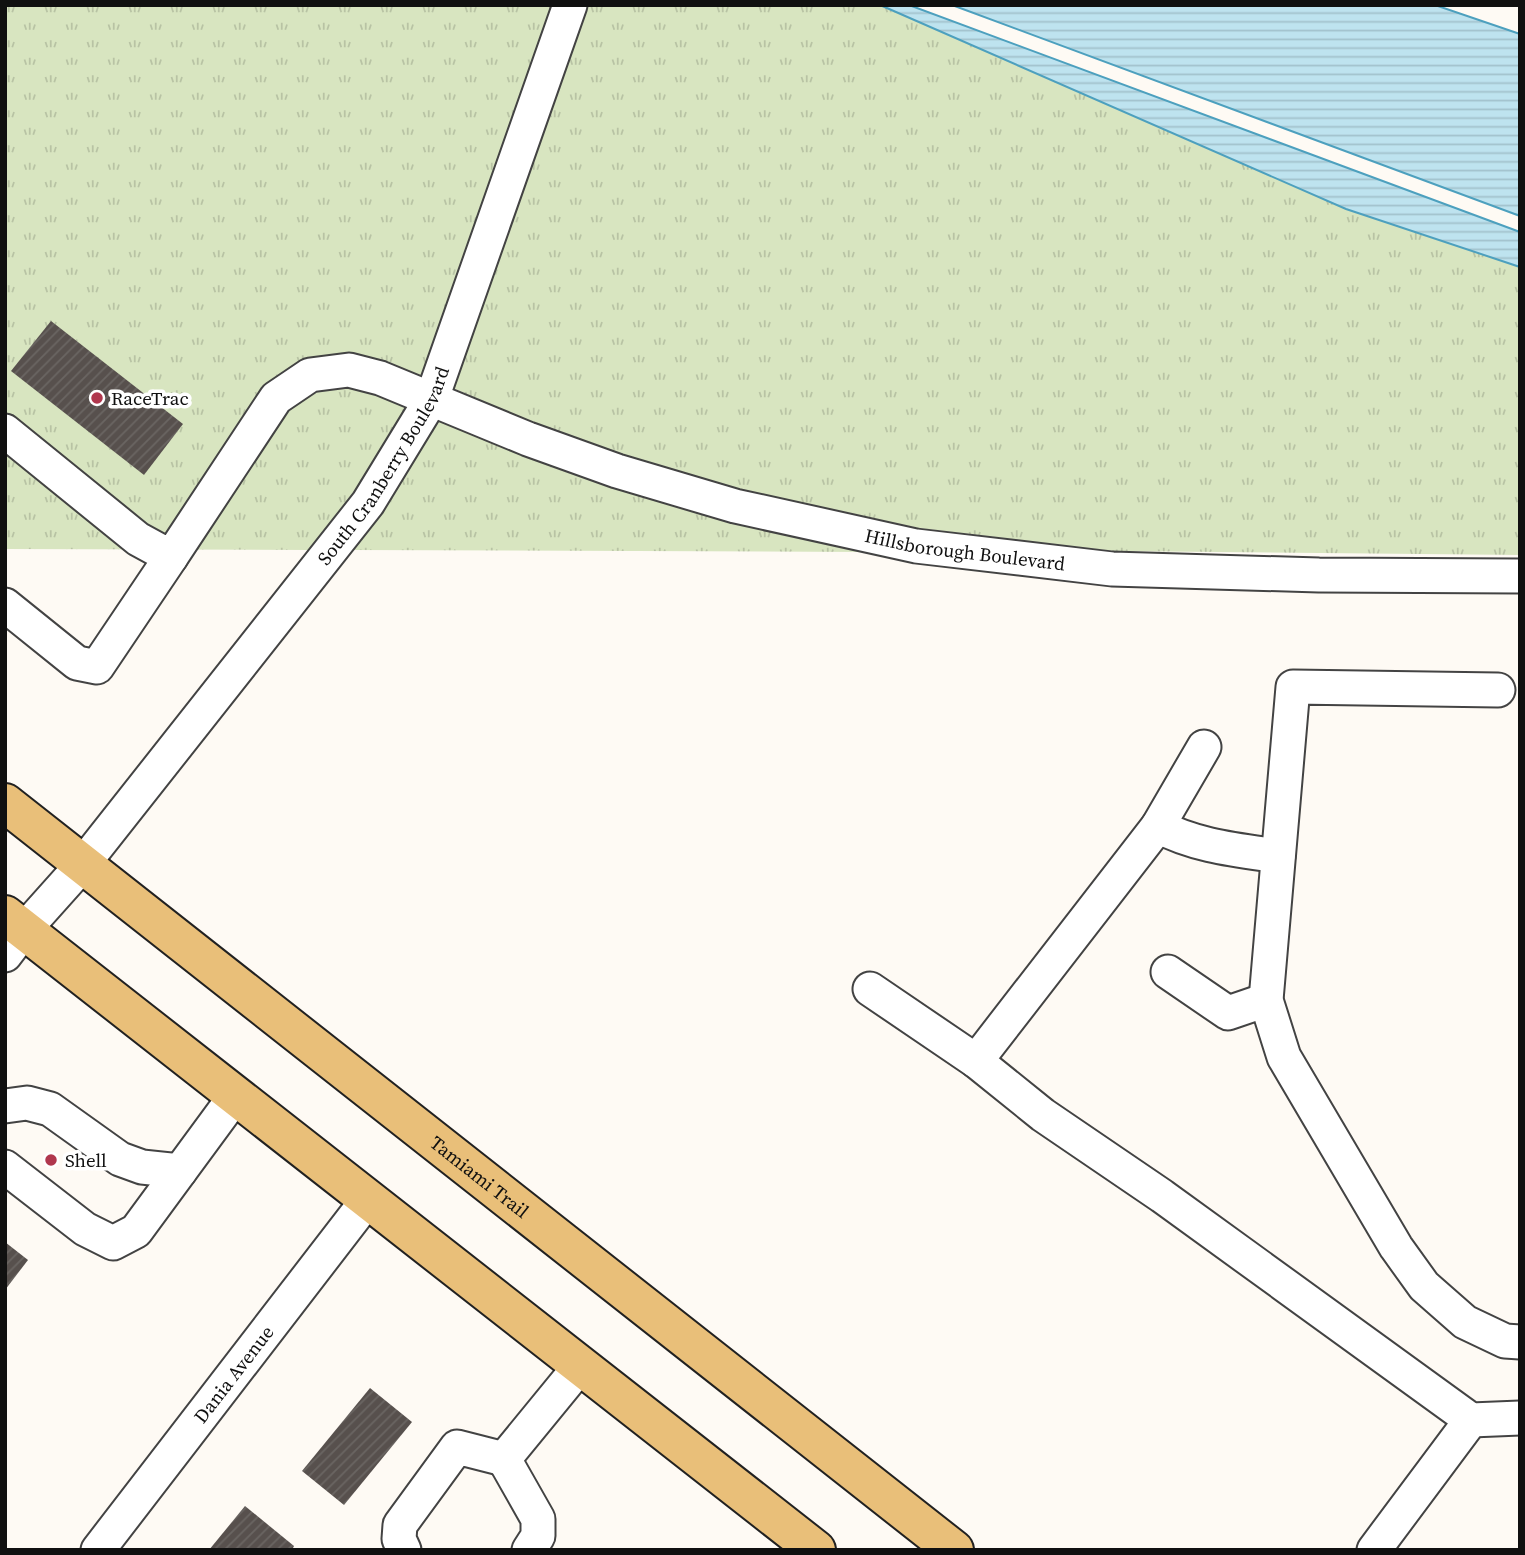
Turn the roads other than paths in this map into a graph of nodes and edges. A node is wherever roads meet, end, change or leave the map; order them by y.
1 (570, 5) edge
2 (432, 398) junction
3 (5, 431) edge
4 (171, 557) junction
5 (1520, 576) edge
6 (5, 605) edge
7 (1498, 690) dead end
8 (1204, 747) dead end
9 (5, 803) edge
10 (1158, 826) junction
11 (1278, 856) junction
12 (83, 864) junction
13 (11, 933) edge
14 (1168, 972) dead end
15 (870, 989) dead end
16 (1266, 1000) junction
17 (976, 1061) junction
18 (236, 1095) junction
19 (5, 1106) edge
20 (5, 1167) edge
21 (180, 1171) junction
22 (369, 1198) junction
23 (1520, 1342) edge
24 (581, 1365) junction
25 (1520, 1418) edge
26 (1471, 1420) junction
27 (504, 1459) junction
28 (98, 1550) edge
29 (404, 1550) edge
30 (529, 1550) edge
31 (816, 1550) edge
32 (954, 1550) edge
33 (1374, 1550) edge

1 - 2 street, South Cranberry Boulevard
2 - 4 street, Hillsborough Boulevard
2 - 5 street, Hillsborough Boulevard
2 - 12 street, South Cranberry Boulevard
3 - 4 street
4 - 6 street, Hillsborough Boulevard
7 - 11 street
8 - 10 street
9 - 12 main road, Tamiami Trail
10 - 11 street
10 - 17 street
11 - 16 street
12 - 13 street, South Cranberry Boulevard
12 - 32 main road, Tamiami Trail
13 - 18 main road
14 - 16 street
15 - 17 street
16 - 23 street
17 - 26 street
18 - 21 street
18 - 22 main road
19 - 21 street
20 - 21 street
22 - 24 main road
22 - 28 street, Dania Avenue
24 - 27 street
24 - 31 main road
25 - 26 street
26 - 33 street
27 - 29 street
27 - 30 street

